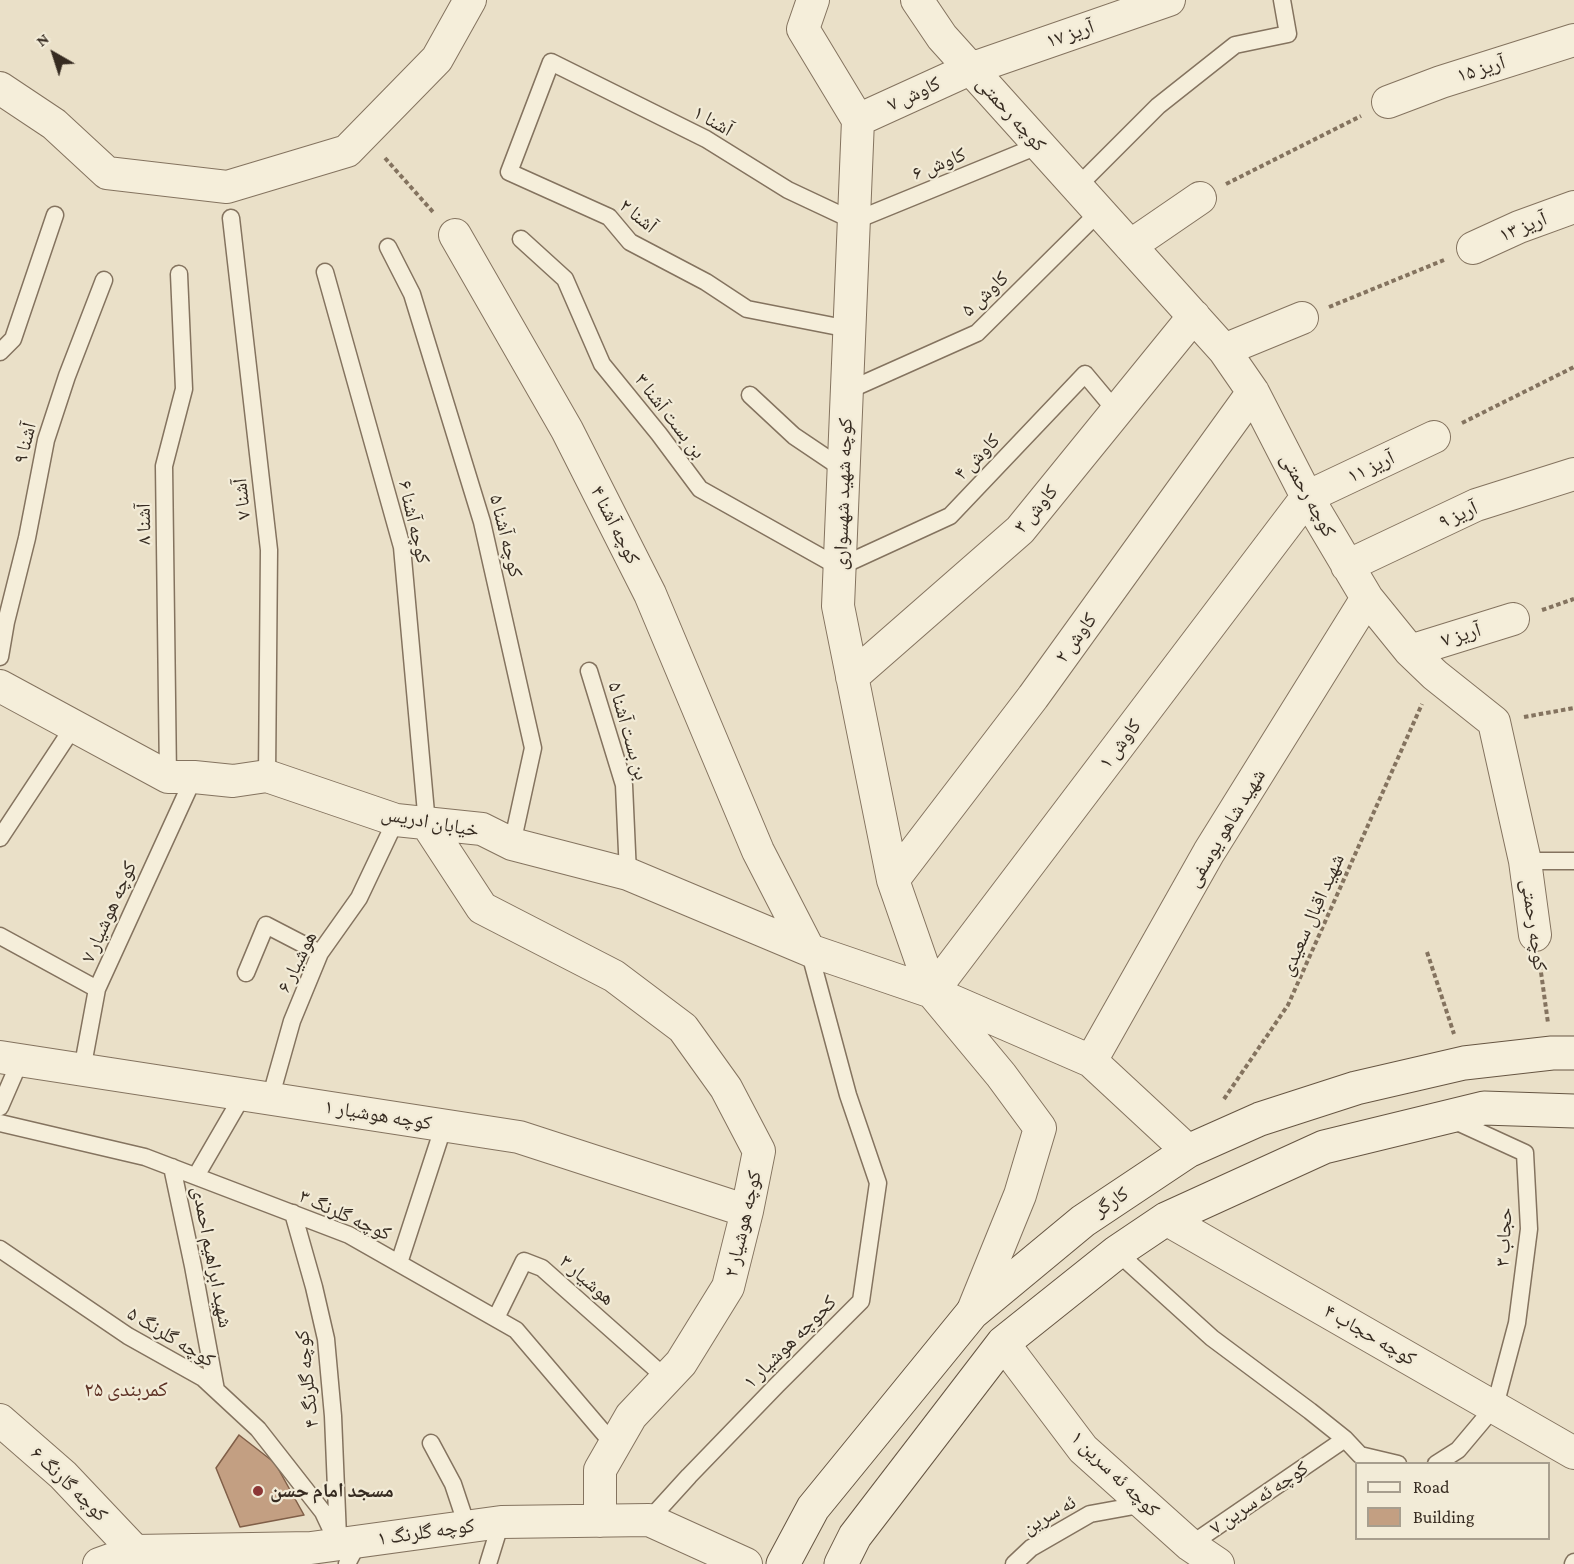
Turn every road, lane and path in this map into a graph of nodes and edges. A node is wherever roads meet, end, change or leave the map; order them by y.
1 (470, 0) edge
2 (813, 0) edge
3 (917, 0) edge
4 (1169, 0) edge
5 (1282, 0) edge
6 (1574, 40) edge
7 (551, 62) joint
8 (970, 69) junction
9 (0, 88) edge
10 (1388, 102) joint
11 (858, 120) junction
12 (364, 134) junction
13 (1040, 145) junction
14 (1077, 187) junction
15 (1200, 198) joint
16 (1574, 207) edge
17 (1100, 212) junction
18 (55, 215) dead end
19 (231, 218) dead end
20 (854, 221) junction
21 (454, 235) joint
22 (521, 239) dead end
23 (1130, 246) junction
24 (388, 247) dead end
25 (1473, 248) joint
26 (325, 272) dead end
27 (178, 274) dead end
28 (104, 280) dead end
29 (1194, 316) junction
30 (1302, 318) joint
31 (849, 329) junction
32 (1224, 350) junction
33 (0, 352) edge
34 (1574, 367) edge
35 (847, 391) junction
36 (1253, 392) junction
37 (750, 395) dead end
38 (1116, 411) junction
39 (1434, 438) joint
40 (843, 470) junction
41 (1574, 474) edge
42 (1307, 497) junction
43 (1347, 566) junction
44 (839, 567) junction
45 (1367, 598) junction
46 (1513, 619) dead end
47 (1410, 651) junction
48 (0, 657) edge
49 (588, 671) dead end
50 (1435, 675) junction
51 (852, 677) junction
52 (0, 686) edge
53 (1574, 708) edge
54 (1494, 722) junction
55 (74, 726) junction
56 (267, 776) junction
57 (181, 777) junction
58 (396, 820) junction
59 (427, 824) junction
60 (0, 838) edge
61 (512, 844) junction
62 (1525, 861) junction
63 (1574, 861) edge
64 (628, 874) junction
65 (893, 880) junction
66 (1535, 935) joint
67 (0, 936) edge
68 (809, 950) junction
69 (1427, 952) dead end
70 (320, 953) junction
71 (246, 973) dead end
72 (97, 989) junction
73 (932, 992) junction
74 (1563, 1053) edge
75 (10, 1059) edge
76 (1090, 1060) junction
77 (1464, 1063) junction
78 (82, 1070) junction
79 (257, 1097) junction
80 (1221, 1103) dead end
81 (0, 1107) edge
82 (1574, 1111) edge
83 (1447, 1117) junction
84 (0, 1122) edge
85 (444, 1125) junction
86 (1188, 1151) junction
87 (172, 1167) junction
88 (196, 1176) junction
89 (747, 1211) junction
90 (293, 1213) junction
91 (1166, 1219) junction
92 (0, 1249) edge
93 (1117, 1252) junction
94 (399, 1263) junction
95 (972, 1313) junction
96 (496, 1318) junction
97 (1003, 1343) junction
98 (666, 1378) junction
99 (216, 1390) junction
100 (1495, 1406) junction
101 (0, 1420) edge
102 (1345, 1439) junction
103 (431, 1443) dead end
104 (614, 1445) junction
105 (1574, 1453) edge
106 (1390, 1462) edge
107 (1439, 1462) edge
108 (1145, 1504) junction
109 (649, 1520) junction
110 (600, 1521) junction
111 (501, 1522) junction
112 (467, 1526) junction
113 (348, 1550) edge
114 (135, 1551) junction
115 (1186, 1554) edge
116 (185, 1557) edge
117 (99, 1564) edge
118 (488, 1564) edge
119 (746, 1564) edge
120 (783, 1564) edge
121 (841, 1564) edge
122 (1014, 1564) edge
123 (1218, 1564) edge

1 - 12 street
2 - 11 street
3 - 8 street, کوچه رحمتی
4 - 8 street, آریز ۱۷
5 - 14 lane
6 - 10 street, آریز ۱۵
7 - 20 lane, آشنا ۱
7 - 31 lane, آشنا ۲
8 - 11 street, کاوش ۷
8 - 13 street, کوچه رحمتی
9 - 12 street
10 - 15 path
11 - 20 street, کوچه شهید شهسواری
12 - 21 path
13 - 14 street, کوچه رحمتی
13 - 20 lane, کاوش ۶
14 - 17 street, کوچه رحمتی
15 - 23 street
16 - 25 street, آریز ۱۳
17 - 23 street, کوچه رحمتی
17 - 35 lane, کاوش ۵
18 - 33 lane
19 - 56 lane, آشنا ۷
20 - 31 street, کوچه شهید شهسواری
21 - 68 street, کوچه آشنا ۴
22 - 44 lane, بن بست آشنا ۳
23 - 29 street, کوچه رحمتی
24 - 61 lane, کوچه آشنا ۵
25 - 30 path
26 - 59 lane, کوچه آشنا ۶
27 - 57 lane, آشنا ۸
28 - 48 lane, آشنا ۹
29 - 32 street, کوچه رحمتی
29 - 38 street, کاوش ۳
30 - 32 street
31 - 35 street, کوچه شهید شهسواری
32 - 36 street, کوچه رحمتی
34 - 39 path
35 - 40 street, کوچه شهید شهسواری
36 - 42 street, کوچه رحمتی
36 - 65 street, کاوش ۲
37 - 40 lane
38 - 44 lane, کاوش ۴
38 - 51 street, کاوش ۳
39 - 42 street, آریز ۱۱
40 - 44 street, کوچه شهید شهسواری
41 - 43 street, آریز ۹
42 - 43 street, کوچه رحمتی
42 - 73 street, کاوش ۱
43 - 45 street, کوچه رحمتی
44 - 51 street, کوچه شهید شهسواری
45 - 47 street, کوچه رحمتی
45 - 76 street, شهید شاهو یوسفی
46 - 47 street, آریز ۷
47 - 50 street, کوچه رحمتی
49 - 64 lane, بن بست آشنا ۵
50 - 54 street, کوچه رحمتی
50 - 80 path, شهید اقبال سعیدی
51 - 65 street, کوچه شهید شهسواری
52 - 55 street, خیابان ادریس
53 - 54 path
54 - 62 street, کوچه رحمتی
55 - 57 street, خیابان ادریس
55 - 60 lane
56 - 57 street, خیابان ادریس
56 - 58 street, خیابان ادریس
57 - 72 lane, کوچه هوشیار ۷
58 - 59 street, خیابان ادریس
58 - 70 lane, هوشیار ۶
59 - 61 street, خیابان ادریس
59 - 89 street, کوچه هوشیار ۲
61 - 64 street, خیابان ادریس
62 - 63 lane
62 - 66 street, کوچه رحمتی
64 - 68 street, خیابان ادریس
65 - 73 street, کوچه شهید شهسواری
66 - 74 path, کوچه رحمتی
67 - 72 lane
68 - 73 street, خیابان ادریس
68 - 109 lane, کحوچه هوشیار ۱
69 - 77 path
70 - 71 lane
70 - 79 lane, هوشیار ۶
72 - 78 lane, کوچه هوشیار ۷
73 - 76 street, خیابان ادریس
73 - 95 street
74 - 77 main road, کارگر
75 - 78 street, کوچه هوشیار ۱
75 - 81 lane
76 - 86 street, خیابان ادریس
77 - 86 main road, کارگر
78 - 79 street, کوچه هوشیار ۱
79 - 85 street, کوچه هوشیار ۱
79 - 88 lane, هوشیار ۶
82 - 83 main road
83 - 91 main road
83 - 100 lane, حجاب ۳
84 - 87 lane, کوچه گلرنگ ۳
85 - 89 street, کوچه هوشیار ۱
85 - 94 lane
86 - 95 main road, کارگر
87 - 88 lane, کوچه گلرنگ ۳
87 - 99 lane, شهید ابراهیم احمدی
88 - 90 lane, کوچه گلرنگ ۳
89 - 98 street, کوچه هوشیار ۲
90 - 94 lane, کوچه گلرنگ ۳
90 - 113 lane, کوچه گلرنگ ۴
91 - 93 main road
91 - 100 street, کوچه حجاب ۴
92 - 99 lane, کوچه گلرنگ ۵
93 - 97 main road
93 - 102 lane
94 - 96 lane, کوچه گلرنگ ۳
95 - 120 main road, کارگر
96 - 98 lane, هوشیار ۳
96 - 104 lane, کوچه گلرنگ ۳
97 - 108 street, کوچه ئه سرین ۱
97 - 121 main road
98 - 104 street, کوچه هوشیار ۲
99 - 113 lane, کوچه گلرنگ ۵
100 - 105 street, کوچه حجاب ۴
100 - 107 lane
101 - 114 street, کوچه گارنگ ۶
102 - 106 lane
102 - 115 lane, کوچه ئه سرین ۷
103 - 112 lane
104 - 110 street, کوچه هوشیار ۲
108 - 115 street, کوچه ئه سرین ۱
108 - 122 lane, ئه سرین
109 - 110 street, کوچه گلرنگ ۱
109 - 119 street, کوچه گلرنگ ۱
110 - 111 street, کوچه گلرنگ ۱
111 - 112 street, کوچه گلرنگ ۱
111 - 118 lane
112 - 113 street, کوچه گلرنگ ۱
113 - 116 street, کوچه گلرنگ ۱
114 - 116 street, کوچه گلرنگ ۱
114 - 117 street, کوچه گلرنگ ۱
115 - 123 street, کوچه ئه سرین ۱

